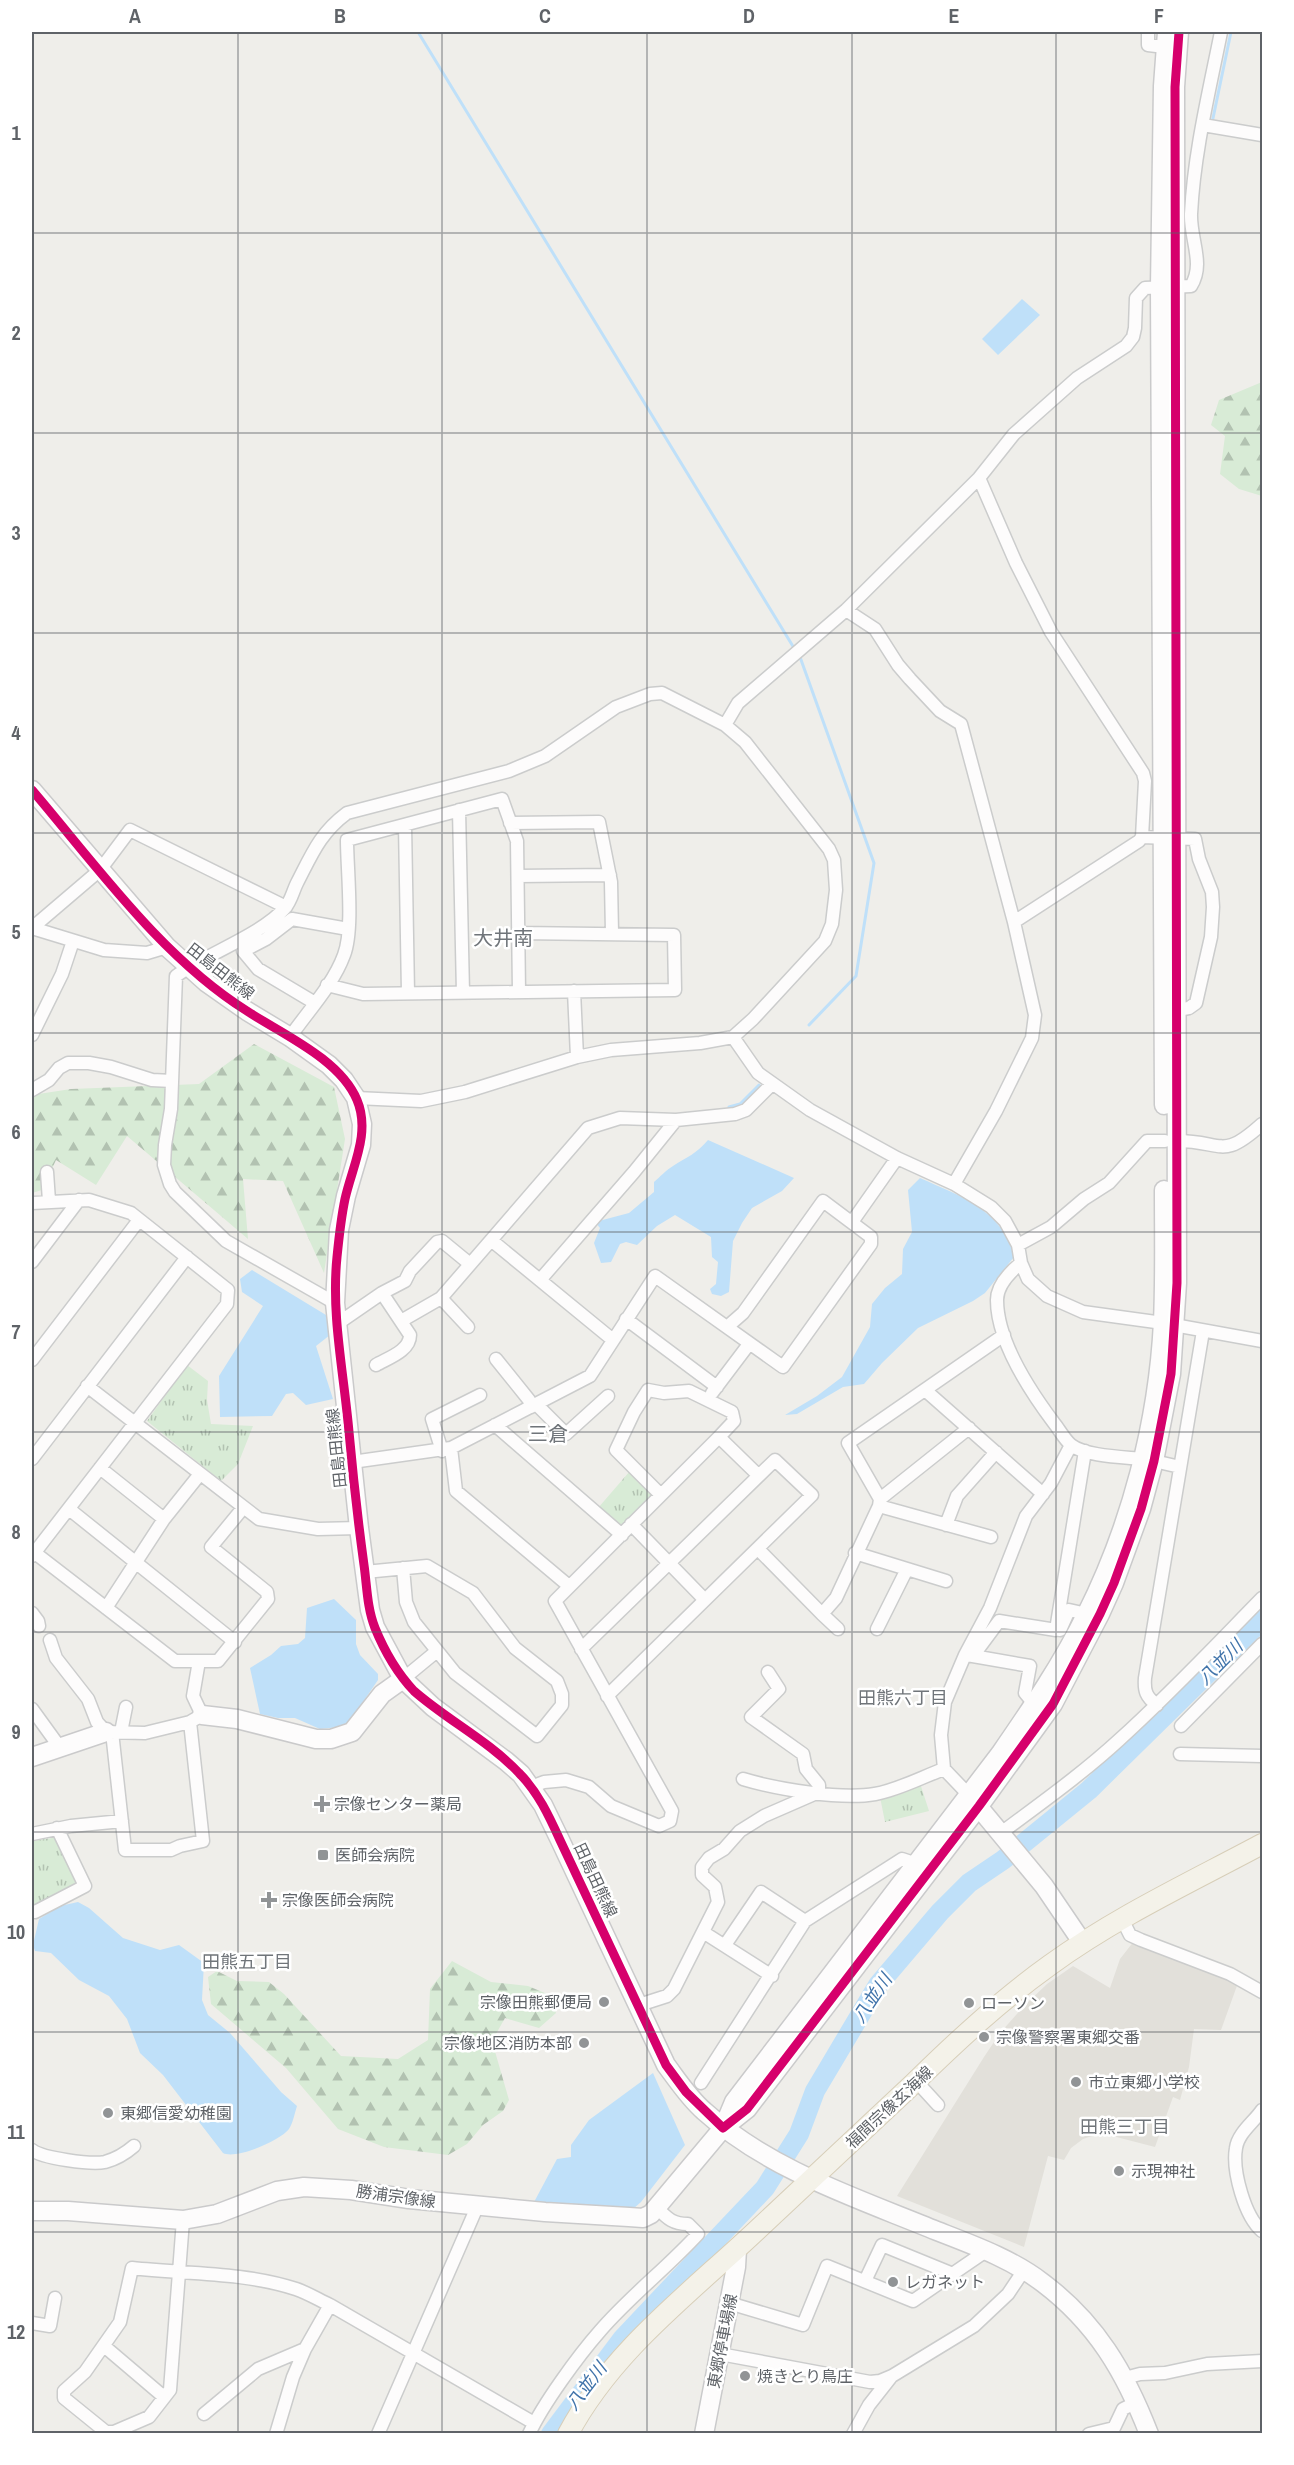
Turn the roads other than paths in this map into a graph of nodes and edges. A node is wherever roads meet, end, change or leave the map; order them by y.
1 (1148, 32) edge
2 (1179, 32) edge
3 (1221, 32) edge
4 (1166, 39) edge
5 (1203, 124) junction
6 (1263, 135) edge
7 (1168, 286) junction
8 (979, 478) junction
9 (846, 610) junction
10 (725, 725) junction
11 (32, 790) edge
12 (459, 810) junction
13 (510, 823) junction
14 (405, 825) junction
15 (1142, 837) junction
16 (1170, 838) junction
17 (100, 870) junction
18 (610, 875) junction
19 (518, 876) junction
20 (286, 908) junction
21 (1014, 922) junction
22 (32, 928) edge
23 (348, 929) junction
24 (519, 933) junction
25 (612, 933) junction
26 (73, 941) junction
27 (167, 947) junction
28 (188, 967) junction
29 (327, 985) junction
30 (574, 991) junction
31 (519, 992) junction
32 (408, 993) junction
33 (463, 993) junction
34 (315, 1003) junction
35 (1177, 1010) junction
36 (32, 1035) edge
37 (290, 1037) junction
38 (733, 1037) junction
39 (577, 1057) junction
40 (172, 1081) junction
41 (772, 1084) junction
42 (32, 1090) edge
43 (356, 1098) junction
44 (676, 1120) junction
45 (1263, 1124) edge
46 (1171, 1141) junction
47 (897, 1158) junction
48 (47, 1172) dead end
49 (954, 1184) junction
50 (79, 1200) junction
51 (49, 1201) junction
52 (32, 1203) edge
53 (139, 1220) junction
54 (852, 1222) junction
55 (491, 1240) junction
56 (1018, 1245) junction
57 (187, 1257) junction
58 (32, 1262) edge
59 (1021, 1263) junction
60 (470, 1264) junction
61 (540, 1280) junction
62 (382, 1293) junction
63 (441, 1299) junction
64 (335, 1303) junction
65 (626, 1319) junction
66 (401, 1322) junction
67 (337, 1324) junction
68 (1169, 1324) junction
69 (468, 1327) dead end
70 (727, 1327) junction
71 (1203, 1331) junction
72 (1004, 1335) junction
73 (613, 1340) junction
74 (1263, 1341) edge
75 (749, 1344) junction
76 (496, 1359) dead end
77 (32, 1360) edge
78 (376, 1365) dead end
79 (87, 1386) junction
80 (717, 1387) junction
81 (925, 1390) junction
82 (480, 1395) dead end
83 (608, 1396) dead end
84 (708, 1399) junction
85 (534, 1405) junction
86 (135, 1424) junction
87 (495, 1425) junction
88 (969, 1428) junction
89 (719, 1437) junction
90 (1071, 1445) junction
91 (446, 1450) junction
92 (1085, 1451) junction
93 (996, 1452) junction
94 (32, 1459) edge
95 (1148, 1460) junction
96 (352, 1462) junction
97 (1180, 1467) junction
98 (100, 1468) junction
99 (200, 1474) junction
100 (758, 1475) junction
101 (660, 1494) junction
102 (1043, 1494) junction
103 (879, 1502) junction
104 (243, 1508) junction
105 (69, 1509) junction
106 (164, 1519) junction
107 (631, 1524) junction
108 (946, 1525) junction
109 (359, 1528) junction
110 (622, 1535) junction
111 (991, 1537) dead end
112 (758, 1550) junction
113 (855, 1553) junction
114 (33, 1554) edge
115 (137, 1561) junction
116 (670, 1562) junction
117 (403, 1568) junction
118 (907, 1569) junction
119 (365, 1572) junction
120 (946, 1581) dead end
121 (569, 1586) junction
122 (1263, 1598) edge
123 (705, 1600) junction
124 (106, 1608) junction
125 (32, 1613) edge
126 (822, 1614) junction
127 (1087, 1614) junction
128 (39, 1626) dead end
129 (838, 1629) dead end
130 (877, 1629) dead end
131 (1056, 1630) junction
132 (50, 1640) dead end
133 (235, 1642) junction
134 (1263, 1644) edge
135 (581, 1649) junction
136 (437, 1651) junction
137 (969, 1655) junction
138 (199, 1662) junction
139 (768, 1672) dead end
140 (403, 1679) junction
141 (607, 1696) junction
142 (1035, 1705) junction
143 (1157, 1705) junction
144 (126, 1707) dead end
145 (32, 1709) edge
146 (196, 1718) junction
147 (1181, 1726) dead end
148 (113, 1732) junction
149 (61, 1749) junction
150 (1180, 1754) dead end
151 (1263, 1756) edge
152 (32, 1757) edge
153 (944, 1769) junction
154 (743, 1779) dead end
155 (531, 1787) junction
156 (819, 1792) junction
157 (973, 1800) junction
158 (122, 1821) junction
159 (57, 1828) junction
160 (32, 1834) edge
161 (1002, 1835) junction
162 (1263, 1844) edge
163 (917, 1864) junction
164 (32, 1911) edge
165 (1122, 1919) junction
166 (805, 1921) junction
167 (703, 1932) junction
168 (1082, 1942) junction
169 (725, 1945) junction
170 (772, 1976) junction
171 (1263, 1992) edge
172 (639, 2005) junction
173 (916, 2081) junction
174 (701, 2083) dead end
175 (938, 2105) dead end
176 (1263, 2110) edge
177 (723, 2128) junction
178 (134, 2146) dead end
179 (32, 2150) edge
180 (812, 2180) junction
181 (477, 2207) junction
182 (657, 2208) junction
183 (32, 2211) edge
184 (183, 2220) junction
185 (1263, 2231) edge
186 (737, 2249) junction
187 (986, 2251) junction
188 (1024, 2270) junction
189 (179, 2274) junction
190 (952, 2274) junction
191 (865, 2281) junction
192 (55, 2298) dead end
193 (729, 2303) junction
194 (330, 2305) junction
195 (32, 2323) edge
196 (104, 2346) junction
197 (305, 2349) junction
198 (413, 2353) junction
199 (720, 2355) junction
200 (1263, 2361) edge
201 (892, 2376) junction
202 (1125, 2378) junction
203 (164, 2397) junction
204 (1137, 2402) junction
205 (204, 2414) dead end
206 (532, 2428) edge
207 (574, 2431) edge
208 (276, 2433) edge
209 (378, 2433) edge
210 (704, 2433) edge
211 (853, 2433) edge
212 (1089, 2433) edge
213 (1149, 2433) edge

1 - 4 street
2 - 7 street
3 - 5 street
4 - 7 street
5 - 6 street
5 - 7 street
7 - 8 street
7 - 16 street
8 - 9 street
8 - 15 street
9 - 10 street
9 - 21 street
10 - 20 street
10 - 38 street
11 - 17 street, 田島田熊線
12 - 13 street
12 - 14 street
12 - 33 street
13 - 18 street
13 - 19 street
14 - 23 street
14 - 32 street
15 - 16 street
15 - 21 street
16 - 35 street
16 - 35 street
16 - 46 street
17 - 20 street
17 - 22 street
17 - 27 street, 田島田熊線
18 - 19 street
18 - 25 street
19 - 24 street
20 - 28 street
21 - 49 street
22 - 26 street
23 - 29 street
23 - 34 street
24 - 25 street
24 - 31 street
25 - 30 street
26 - 27 street
26 - 36 street
27 - 28 street, 田島田熊線
28 - 37 street, 田島田熊線
28 - 40 street
29 - 32 street
29 - 34 street
30 - 31 street
30 - 39 street
31 - 33 street
32 - 33 street
34 - 37 street
35 - 46 street
37 - 43 street, 田島田熊線
38 - 39 street
38 - 41 street
39 - 43 street
40 - 42 street
40 - 64 street
41 - 44 street
41 - 47 street
43 - 64 street, 田島田熊線
44 - 55 street
44 - 61 street
45 - 46 street
46 - 56 street
46 - 68 street
47 - 49 street
47 - 54 street
48 - 51 street
49 - 56 street
50 - 51 street
50 - 53 street
50 - 58 street
51 - 52 street
53 - 57 street
53 - 77 street
54 - 70 street
54 - 75 street
55 - 60 street
55 - 61 street
56 - 59 street
57 - 79 street
57 - 86 street
59 - 68 street
59 - 72 street
60 - 62 street
60 - 63 street
61 - 73 street
62 - 66 street
62 - 67 street
63 - 66 street
63 - 69 street
64 - 67 street, 田島田熊線
65 - 70 street
65 - 73 street
65 - 80 street
66 - 78 street
67 - 96 street, 田島田熊線
68 - 71 street
68 - 95 street
70 - 75 street
71 - 74 street
71 - 97 street
72 - 81 street
72 - 90 street
73 - 85 street
75 - 80 street
76 - 85 street
79 - 86 street
79 - 94 street
80 - 84 street
81 - 88 street
81 - 103 street
82 - 91 street
83 - 85 street
84 - 89 street
84 - 101 street
85 - 87 street
86 - 98 street
86 - 99 street
87 - 91 street
87 - 110 street
88 - 93 street
88 - 103 street
89 - 100 street
89 - 101 street
90 - 92 street
90 - 102 street
91 - 96 street
91 - 121 street
92 - 95 street
92 - 131 street
93 - 102 street
93 - 108 street
95 - 97 street
95 - 127 street
95 - 157 street
96 - 109 street, 田島田熊線
97 - 143 street
98 - 105 street
98 - 106 street
99 - 104 street
99 - 106 street
100 - 112 street
100 - 116 street
101 - 107 street
102 - 137 street
103 - 108 street
103 - 113 street
104 - 109 street
104 - 133 street
105 - 114 street
105 - 115 street
106 - 115 street
107 - 110 street
107 - 116 street
108 - 111 street
109 - 119 street, 田島田熊線
110 - 121 street
112 - 123 street
112 - 126 street
113 - 118 street
113 - 126 street
114 - 124 street
115 - 124 street
115 - 133 street
116 - 123 street
116 - 135 street
117 - 119 street
117 - 136 street
117 - 136 street
118 - 120 street
118 - 130 street
119 - 140 street, 田島田熊線
121 - 135 street
122 - 143 street
123 - 141 street
124 - 138 street
125 - 128 street
126 - 129 street
127 - 131 street
127 - 142 street
131 - 137 street
132 - 148 street
133 - 138 street
134 - 147 street
135 - 141 street
136 - 140 street
137 - 142 street
137 - 153 street
138 - 146 street
139 - 156 street
140 - 146 street
140 - 155 street, 田島田熊線
141 - 155 street
142 - 157 street
143 - 161 street
144 - 148 street
145 - 149 street
146 - 148 street
146 - 158 street
148 - 149 street
148 - 158 street
149 - 152 street
150 - 151 street
153 - 156 street
153 - 157 street
154 - 156 street
155 - 172 street, 田島田熊線
156 - 167 street
157 - 161 street
157 - 163 street
157 - 177 street
158 - 159 street
159 - 160 street
159 - 164 street
161 - 168 street
162 - 165 main road, 福間宗像玄海線
163 - 166 street
163 - 177 street
165 - 168 main road, 福間宗像玄海線
165 - 171 street
166 - 169 street
166 - 170 street
167 - 169 street
167 - 172 street
168 - 173 main road, 福間宗像玄海線
169 - 170 street
170 - 174 street
172 - 177 street, 田島田熊線
173 - 175 street
173 - 180 main road, 福間宗像玄海線
176 - 185 street
177 - 180 street, 田島田熊線
177 - 182 street
178 - 179 street
180 - 186 main road, 福間宗像玄海線
180 - 187 street, 田島田熊線
181 - 182 street, 勝浦宗像線
181 - 184 street, 勝浦宗像線
181 - 198 street
182 - 206 street
183 - 184 street, 勝浦宗像線
184 - 189 street
186 - 193 street, 東郷停車場線
186 - 207 main road, 福間宗像玄海線
187 - 188 street, 田島田熊線
187 - 190 street
188 - 201 street
188 - 202 street, 田島田熊線
189 - 194 street
189 - 196 street
189 - 203 street
190 - 191 street
190 - 191 street
191 - 193 street
192 - 195 street
193 - 199 street, 東郷停車場線
194 - 197 street
194 - 198 street
196 - 203 street
196 - 203 street
197 - 205 street
197 - 208 street
198 - 206 street
198 - 209 street
199 - 201 street
199 - 210 street, 東郷停車場線
200 - 202 street
201 - 211 street
202 - 204 street, 田島田熊線
204 - 212 street
204 - 213 street, 田島田熊線

